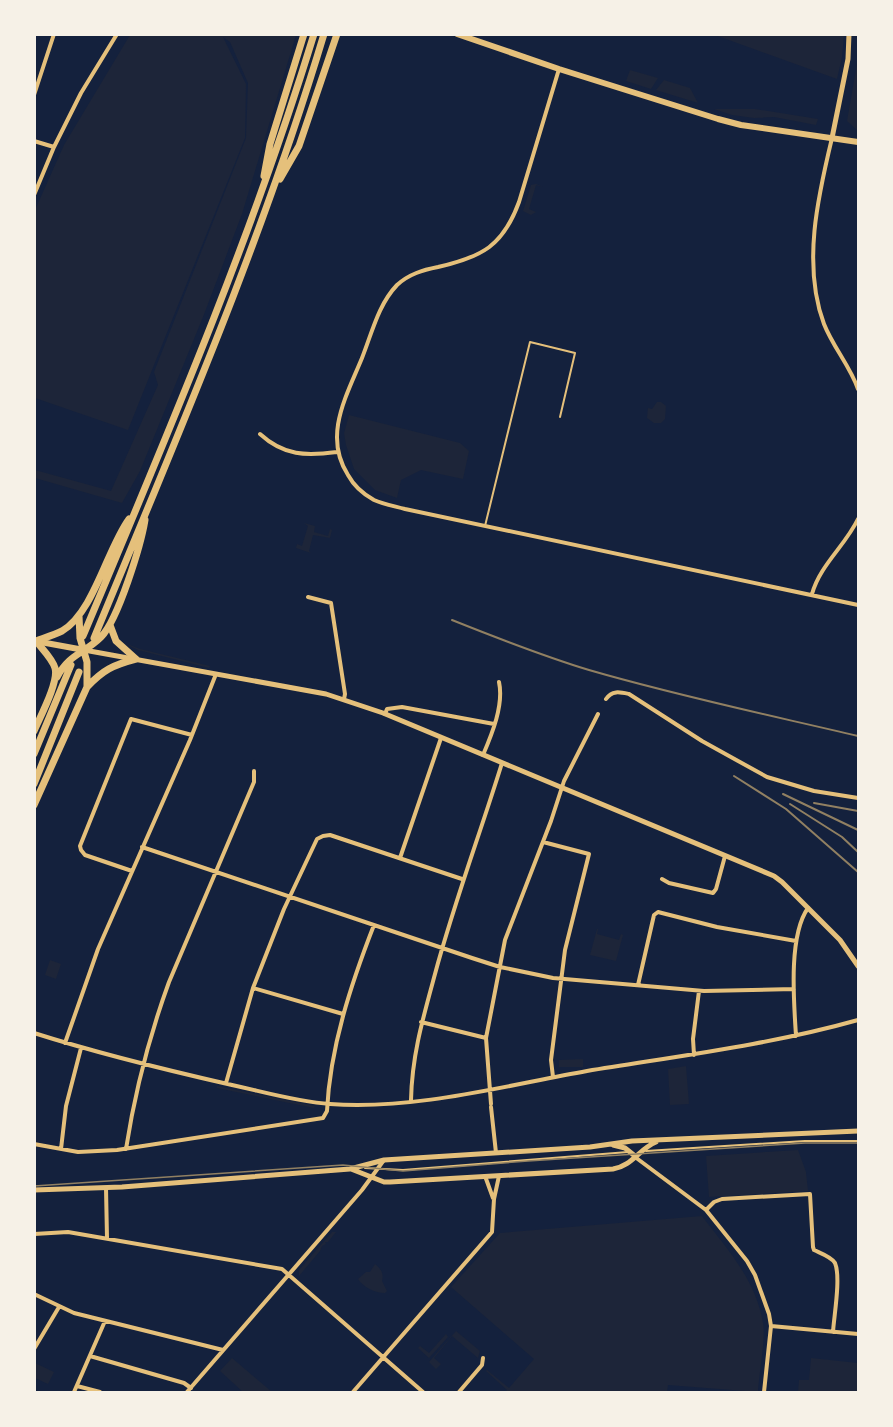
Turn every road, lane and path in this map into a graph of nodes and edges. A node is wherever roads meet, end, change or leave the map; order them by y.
1 (54, 34) edge
2 (117, 34) edge
3 (303, 34) edge
4 (314, 34) edge
5 (324, 34) edge
6 (457, 34) edge
7 (849, 34) edge
8 (337, 36) edge
9 (559, 69) junction
10 (34, 94) edge
11 (832, 138) junction
12 (34, 141) edge
13 (858, 142) edge
14 (54, 147) junction
15 (274, 189) junction
16 (262, 191) junction
17 (34, 195) edge
18 (858, 389) edge
19 (560, 417) dead end
20 (260, 435) dead end
21 (337, 452) junction
22 (135, 509) junction
23 (147, 509) junction
24 (858, 519) edge
25 (485, 526) junction
26 (812, 594) junction
27 (308, 597) dead end
28 (858, 605) edge
29 (79, 616) junction
30 (110, 625) junction
31 (81, 634) junction
32 (97, 638) junction
33 (35, 641) edge
34 (84, 650) junction
35 (136, 659) junction
36 (69, 664) junction
37 (80, 672) dead end
38 (216, 674) junction
39 (56, 678) junction
40 (499, 682) dead end
41 (87, 687) junction
42 (344, 699) junction
43 (606, 699) dead end
44 (385, 714) junction
45 (598, 714) dead end
46 (494, 724) junction
47 (34, 731) edge
48 (192, 735) junction
49 (441, 738) junction
50 (34, 754) edge
51 (483, 756) junction
52 (502, 764) junction
53 (254, 771) dead end
54 (34, 784) edge
55 (561, 788) junction
56 (858, 798) edge
57 (34, 805) edge
58 (543, 842) junction
59 (142, 848) junction
60 (726, 855) junction
61 (400, 858) junction
62 (132, 871) junction
63 (215, 873) junction
64 (462, 879) junction
65 (662, 879) dead end
66 (290, 898) junction
67 (808, 908) junction
68 (374, 925) junction
69 (796, 940) junction
70 (441, 948) junction
71 (858, 966) edge
72 (500, 967) junction
73 (560, 978) junction
74 (638, 985) junction
75 (253, 988) junction
76 (794, 989) junction
77 (699, 991) junction
78 (343, 1014) junction
79 (858, 1020) edge
80 (421, 1022) junction
81 (34, 1034) edge
82 (796, 1036) junction
83 (486, 1038) junction
84 (65, 1043) junction
85 (81, 1048) junction
86 (694, 1055) junction
87 (142, 1064) junction
88 (553, 1077) junction
89 (226, 1083) junction
90 (490, 1090) junction
91 (411, 1101) junction
92 (328, 1104) junction
93 (858, 1131) edge
94 (660, 1141) junction
95 (858, 1141) edge
96 (34, 1144) edge
97 (611, 1144) junction
98 (61, 1149) junction
99 (126, 1149) junction
100 (496, 1153) junction
101 (635, 1153) junction
102 (384, 1160) junction
103 (378, 1167) junction
104 (350, 1169) junction
105 (499, 1175) junction
106 (372, 1176) junction
107 (485, 1176) junction
108 (106, 1187) junction
109 (34, 1190) edge
110 (494, 1199) junction
111 (706, 1210) junction
112 (34, 1234) edge
113 (107, 1238) junction
114 (290, 1275) junction
115 (34, 1294) edge
116 (59, 1307) junction
117 (105, 1321) junction
118 (771, 1326) junction
119 (833, 1332) junction
120 (858, 1334) edge
121 (34, 1349) edge
122 (224, 1350) junction
123 (90, 1356) junction
124 (383, 1357) junction
125 (483, 1358) dead end
126 (77, 1386) junction
127 (190, 1388) junction
128 (74, 1392) edge
129 (100, 1392) edge
130 (187, 1392) edge
131 (353, 1392) edge
132 (423, 1392) edge
133 (459, 1392) edge
134 (764, 1392) edge

1 - 10 street
2 - 14 street
3 - 16 highway
4 - 16 highway
5 - 15 highway
6 - 9 main road
7 - 11 street
8 - 15 highway
9 - 11 main road
9 - 21 street
11 - 13 main road
11 - 18 street
12 - 14 street
14 - 17 street
15 - 23 highway
16 - 22 highway
19 - 25 lane
20 - 21 street
21 - 25 street
22 - 29 highway
22 - 31 highway
23 - 30 highway
23 - 32 highway
24 - 26 street
25 - 26 street
26 - 28 street
27 - 42 street
29 - 31 highway
29 - 33 highway
30 - 32 highway
30 - 35 highway
31 - 34 highway
32 - 34 highway
33 - 34 main road
33 - 39 highway
34 - 35 street
34 - 36 highway
34 - 41 highway
35 - 38 street
35 - 41 highway
36 - 39 highway
36 - 50 highway
37 - 54 highway
38 - 42 street
38 - 48 street
39 - 47 highway
40 - 46 street
41 - 57 highway
42 - 44 street
43 - 56 street
44 - 46 street
44 - 49 street
45 - 55 street
46 - 51 street
48 - 59 street
48 - 62 street
49 - 51 street
49 - 61 street
51 - 52 street
52 - 55 street
52 - 64 street
53 - 63 street
55 - 58 street
55 - 60 street
58 - 72 street
58 - 73 street
59 - 62 street
59 - 63 street
60 - 65 street
60 - 67 street
61 - 64 street
61 - 66 street
62 - 84 street
63 - 66 street
63 - 87 street
64 - 70 street
66 - 68 street
66 - 75 street
67 - 69 street
67 - 71 street
68 - 70 street
68 - 78 street
69 - 74 street
69 - 76 street
70 - 72 street
70 - 80 street
72 - 73 street
72 - 83 street
73 - 74 street
73 - 88 street
74 - 77 street
75 - 78 street
75 - 89 street
76 - 77 street
76 - 82 street
77 - 86 street
78 - 92 street
79 - 82 street
80 - 83 street
80 - 91 street
81 - 84 street
82 - 86 street
83 - 90 street
84 - 85 street
85 - 87 street
85 - 98 street
86 - 88 street
87 - 89 street
87 - 99 street
88 - 90 street
89 - 92 street
90 - 91 street
90 - 100 street
91 - 92 street
92 - 99 street
93 - 94 street
94 - 97 street
94 - 101 street
95 - 101 lane
96 - 98 street
97 - 100 street
97 - 101 street
98 - 99 street
100 - 102 street
101 - 103 lane
101 - 105 street
101 - 111 street
102 - 103 street
102 - 104 street
103 - 104 lane
103 - 106 street
104 - 106 street
104 - 108 street
105 - 107 street
105 - 110 street
106 - 107 street
106 - 114 street
107 - 110 street
108 - 109 street
108 - 113 street
110 - 124 street
111 - 118 street
111 - 119 street
112 - 113 street
113 - 114 street
114 - 122 street
114 - 124 street
115 - 116 street
116 - 117 street
116 - 121 street
117 - 122 street
117 - 123 street
118 - 119 street
118 - 134 street
119 - 120 street
122 - 127 street
123 - 126 street
123 - 127 street
124 - 131 street
124 - 132 street
125 - 133 street
126 - 128 street
126 - 129 street
127 - 130 street

